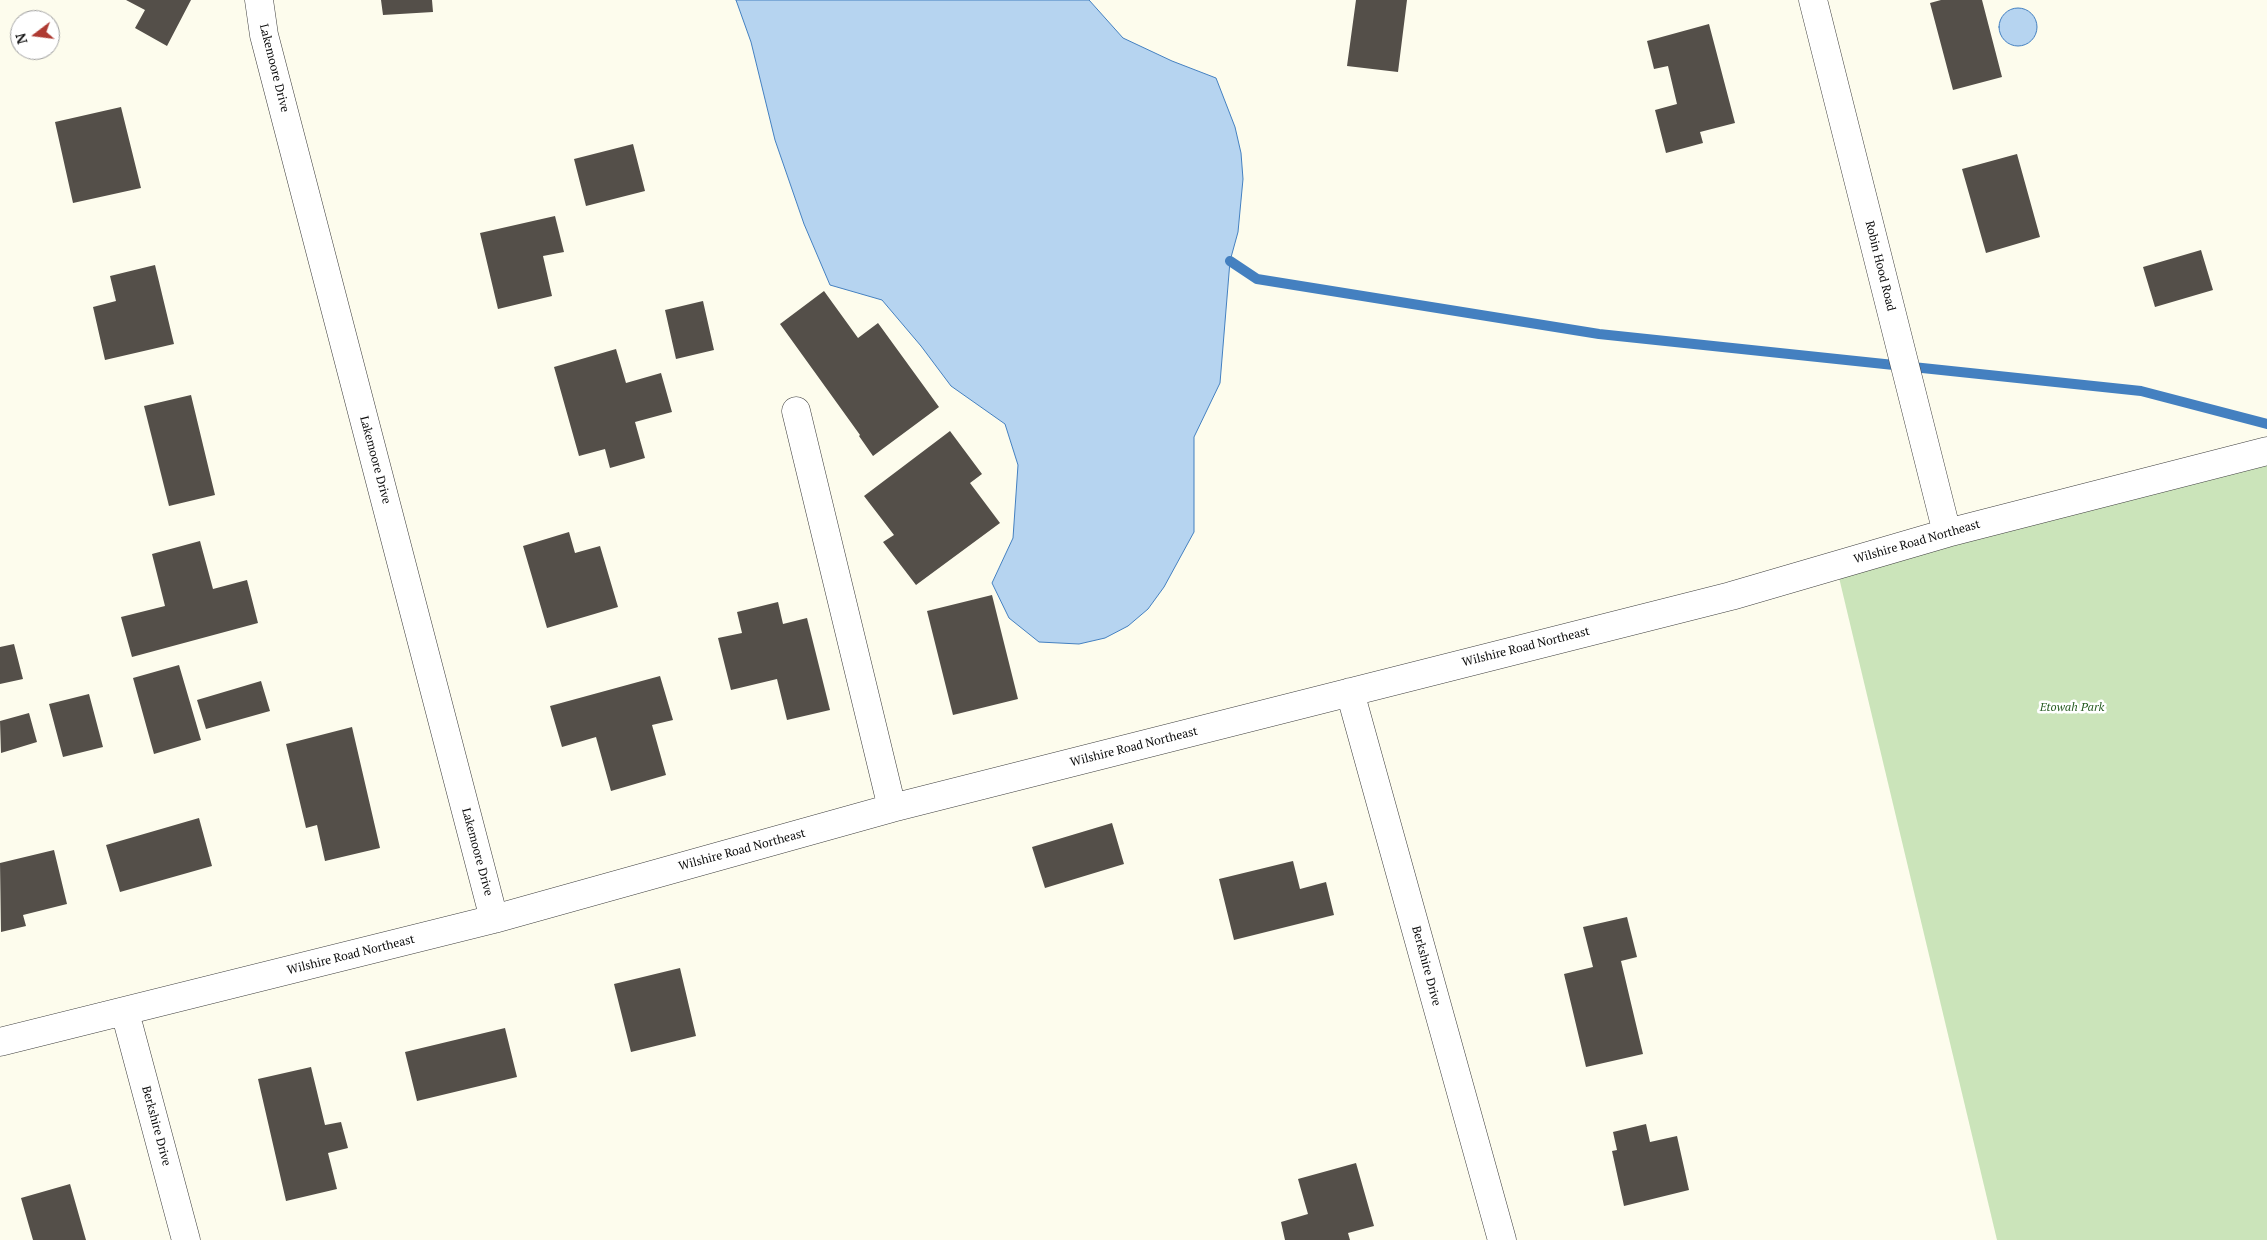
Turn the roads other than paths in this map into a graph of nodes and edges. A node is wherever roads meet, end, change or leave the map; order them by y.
1 (259, 0) edge
2 (1813, 0) edge
3 (796, 411) dead end
4 (2267, 451) edge
5 (1947, 533) junction
6 (1350, 692) junction
7 (892, 808) junction
8 (494, 918) junction
9 (125, 1012) junction
10 (0, 1042) edge
11 (186, 1240) edge
12 (1502, 1240) edge

1 - 8 street, Lakemoore Drive
2 - 5 street, Robin Hood Road
3 - 7 street
4 - 5 street, Wilshire Road Northeast
5 - 6 street, Wilshire Road Northeast
6 - 7 street, Wilshire Road Northeast
6 - 12 street, Berkshire Drive
7 - 8 street, Wilshire Road Northeast
8 - 9 street, Wilshire Road Northeast
9 - 10 street, Wilshire Road Northeast
9 - 11 street, Berkshire Drive

